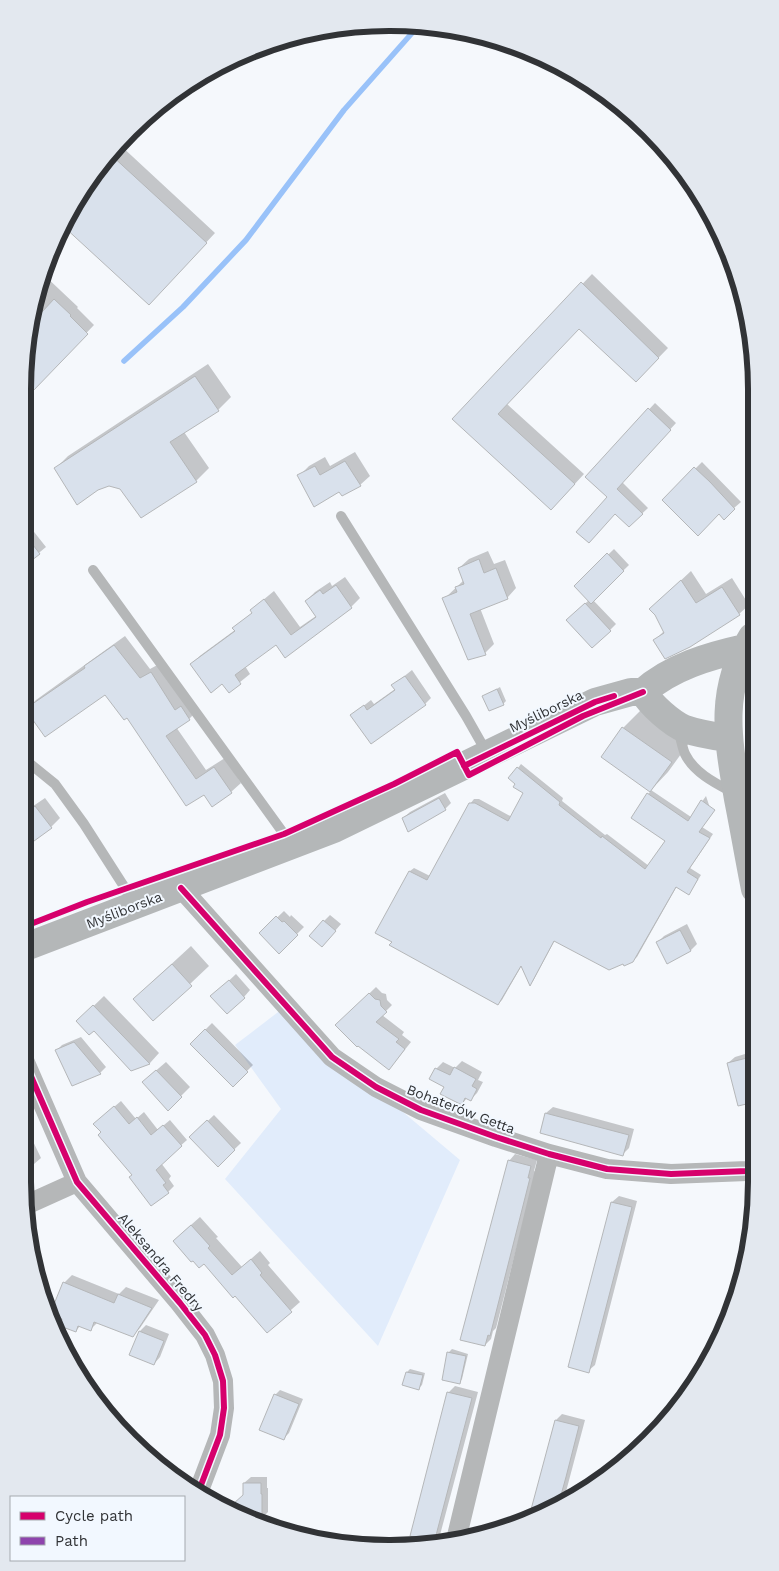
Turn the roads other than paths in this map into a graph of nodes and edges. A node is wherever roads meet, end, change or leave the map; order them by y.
1 (340, 516) dead end
2 (94, 570) dead end
3 (748, 641) edge
4 (748, 643) edge
5 (643, 692) junction
6 (676, 723) junction
7 (728, 738) junction
8 (488, 754) junction
9 (31, 764) edge
10 (738, 795) junction
11 (288, 847) junction
12 (748, 850) edge
13 (181, 888) junction
14 (133, 906) junction
15 (31, 945) edge
16 (31, 1077) edge
17 (549, 1154) junction
18 (748, 1171) edge
19 (76, 1182) junction
20 (32, 1202) edge
21 (201, 1486) edge
22 (458, 1533) edge

1 - 8 lane
2 - 11 lane
3 - 5 street, Myśliborska
4 - 7 street
5 - 6 street
5 - 8 street, Myśliborska
6 - 7 street
6 - 10 lane
7 - 10 street
8 - 11 street, Myśliborska
9 - 14 lane
10 - 12 street
11 - 13 street, Myśliborska
13 - 14 street, Myśliborska
13 - 17 street, Bohaterów Getta
14 - 15 street, Myśliborska
16 - 19 street, Aleksandra Fredry
17 - 18 street, Bohaterów Getta
17 - 22 street
19 - 20 street
19 - 21 street, Aleksandra Fredry

